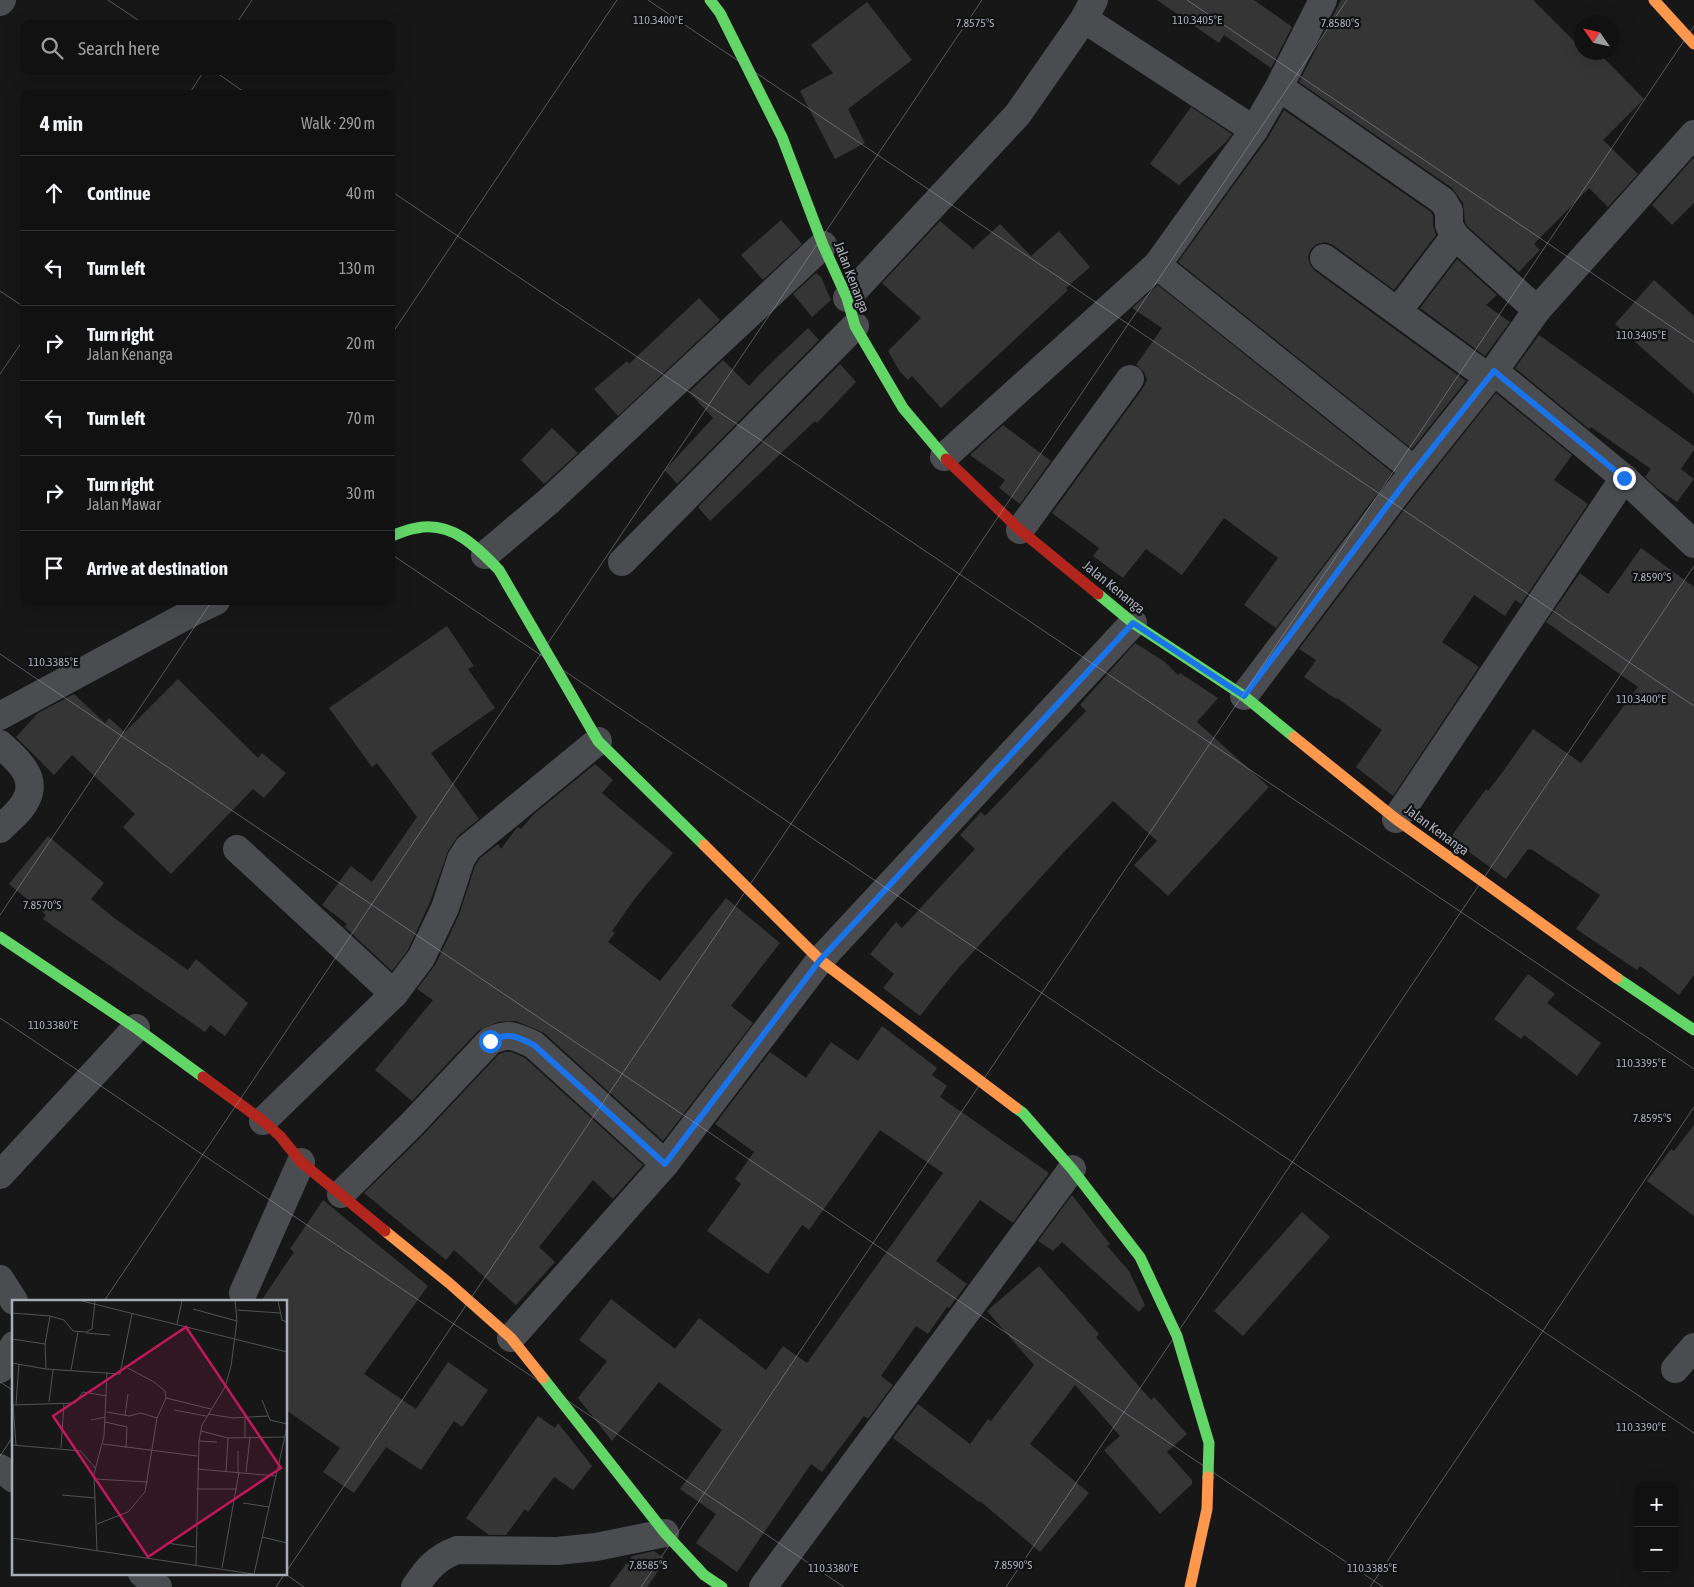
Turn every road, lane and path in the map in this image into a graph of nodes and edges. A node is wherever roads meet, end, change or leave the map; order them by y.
1 (710, 0) edge
2 (1323, 0) edge
3 (1654, 0) edge
4 (1089, 10) edge
5 (1694, 44) edge
6 (1279, 87) junction
7 (1254, 130) junction
8 (1694, 134) edge
9 (1455, 236) junction
10 (823, 245) junction
11 (1324, 258) dead end
12 (1158, 265) junction
13 (847, 298) junction
14 (1536, 310) junction
15 (1398, 311) junction
16 (855, 326) junction
17 (1491, 374) junction
18 (1130, 379) dead end
19 (944, 456) junction
20 (1414, 470) junction
21 (1624, 478) junction
22 (1020, 530) junction
23 (395, 535) edge
24 (1694, 544) edge
25 (485, 555) junction
26 (622, 562) dead end
27 (208, 605) edge
28 (1133, 623) junction
29 (1244, 696) junction
30 (0, 716) edge
31 (598, 741) junction
32 (0, 744) edge
33 (1396, 819) junction
34 (0, 829) edge
35 (237, 849) dead end
36 (0, 937) edge
37 (820, 960) junction
38 (394, 994) junction
39 (136, 1028) junction
40 (1694, 1030) edge
41 (263, 1121) junction
42 (301, 1162) junction
43 (665, 1164) junction
44 (1072, 1169) junction
45 (0, 1175) edge
46 (341, 1194) junction
47 (0, 1278) edge
48 (242, 1293) dead end
49 (13, 1300) edge
50 (511, 1338) junction
51 (1694, 1347) edge
52 (12, 1348) edge
53 (0, 1369) edge
54 (1675, 1369) dead end
55 (0, 1468) edge
56 (12, 1477) edge
57 (665, 1533) junction
58 (143, 1574) edge
59 (158, 1587) edge
60 (415, 1587) edge
61 (722, 1587) edge
62 (763, 1587) edge
63 (1190, 1587) edge

1 - 10 street, Jalan Kenanga
2 - 6 street
3 - 5 street
4 - 7 street
4 - 13 street
6 - 7 street
6 - 9 street
7 - 12 street
8 - 14 street
9 - 14 street
9 - 15 street
10 - 13 street, Jalan Kenanga
10 - 25 street
11 - 15 street
12 - 19 street
12 - 20 street
13 - 16 street, Jalan Kenanga
14 - 17 street
15 - 17 street
16 - 19 street, Jalan Kenanga
16 - 26 street
17 - 20 street
17 - 21 street
18 - 22 street
19 - 22 street, Jalan Kenanga
20 - 29 street
21 - 24 street
21 - 33 street
22 - 28 street, Jalan Kenanga
23 - 25 street
25 - 31 street
27 - 30 street
28 - 29 street, Jalan Kenanga
28 - 37 street
29 - 33 street, Jalan Kenanga
31 - 37 street
31 - 38 street
32 - 34 street
33 - 40 street, Jalan Kenanga
35 - 38 street
36 - 39 street
37 - 43 street
37 - 44 street
38 - 41 street
39 - 41 street
39 - 45 street
41 - 42 street
42 - 46 street
42 - 48 street
43 - 46 street
43 - 50 street
44 - 62 street
44 - 63 street
46 - 50 street
47 - 49 street
50 - 57 street
51 - 54 street
52 - 53 street
55 - 56 street
57 - 60 street
57 - 61 street
58 - 59 street

